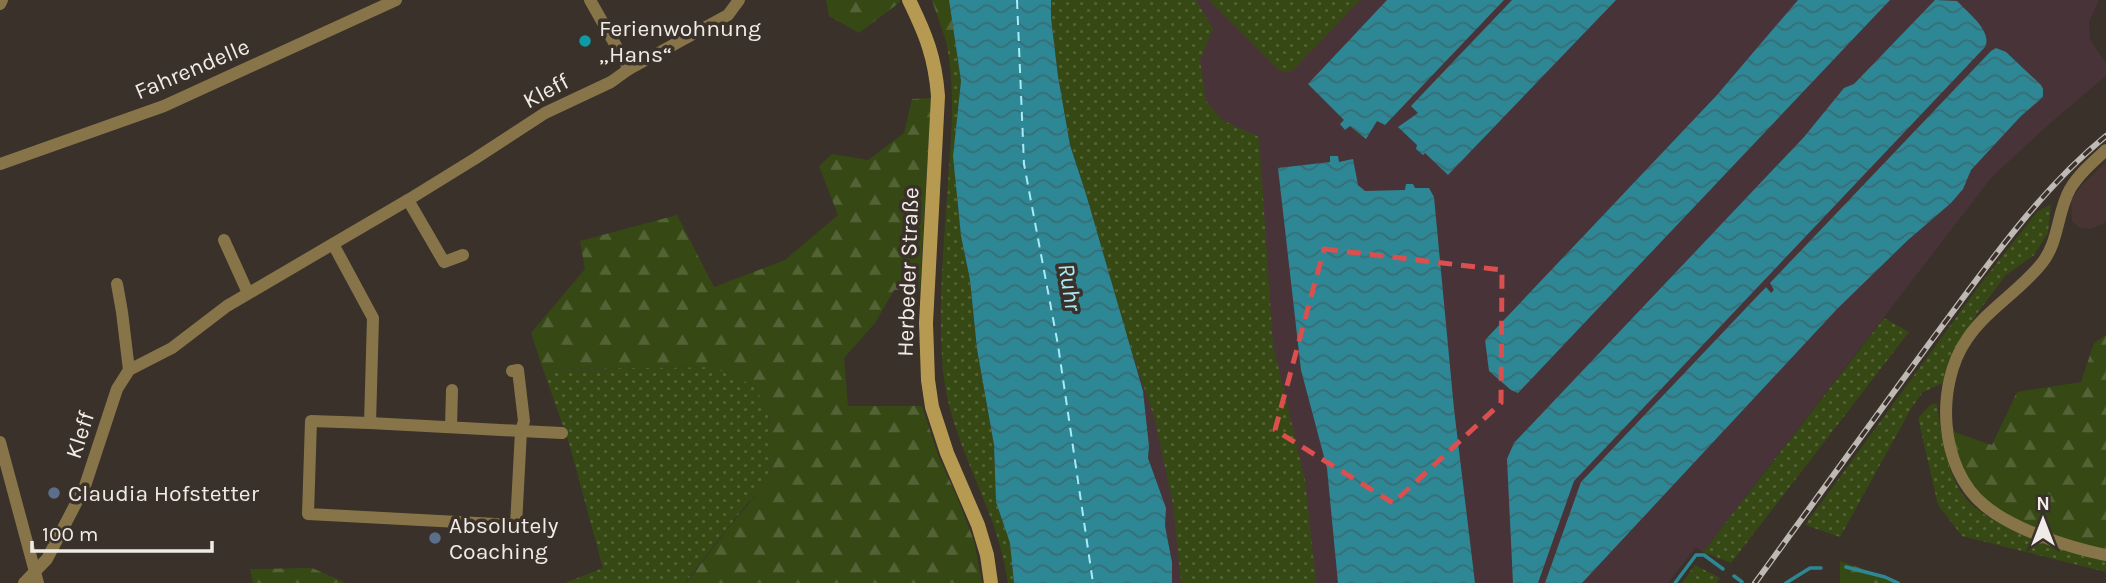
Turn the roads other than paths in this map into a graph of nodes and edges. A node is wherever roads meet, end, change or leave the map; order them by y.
1 (396, 0) edge
2 (590, 0) edge
3 (739, 0) edge
4 (909, 0) edge
5 (629, 69) junction
6 (2106, 150) edge
7 (0, 164) edge
8 (408, 200) junction
9 (224, 240) dead end
10 (333, 244) junction
11 (463, 255) dead end
12 (117, 284) dead end
13 (248, 293) junction
14 (128, 370) junction
15 (512, 371) dead end
16 (452, 390) dead end
17 (370, 422) junction
18 (451, 427) junction
19 (521, 431) junction
20 (562, 433) dead end
21 (0, 442) edge
22 (2106, 555) edge
23 (37, 578) edge
24 (24, 583) edge
25 (991, 583) edge

1 - 7 street, Fahrendelle
2 - 5 street
3 - 5 street, Kleff
4 - 25 main road, Herbeder Straße
5 - 8 street, Kleff
6 - 22 street
8 - 10 street, Kleff
8 - 11 street
9 - 13 street
10 - 13 street, Kleff
10 - 17 street
12 - 14 street
13 - 14 street, Kleff
14 - 23 street, Kleff
15 - 19 street
16 - 18 street
17 - 18 street
17 - 19 street
18 - 19 street
19 - 20 street
21 - 23 street
23 - 24 street, Kleff

